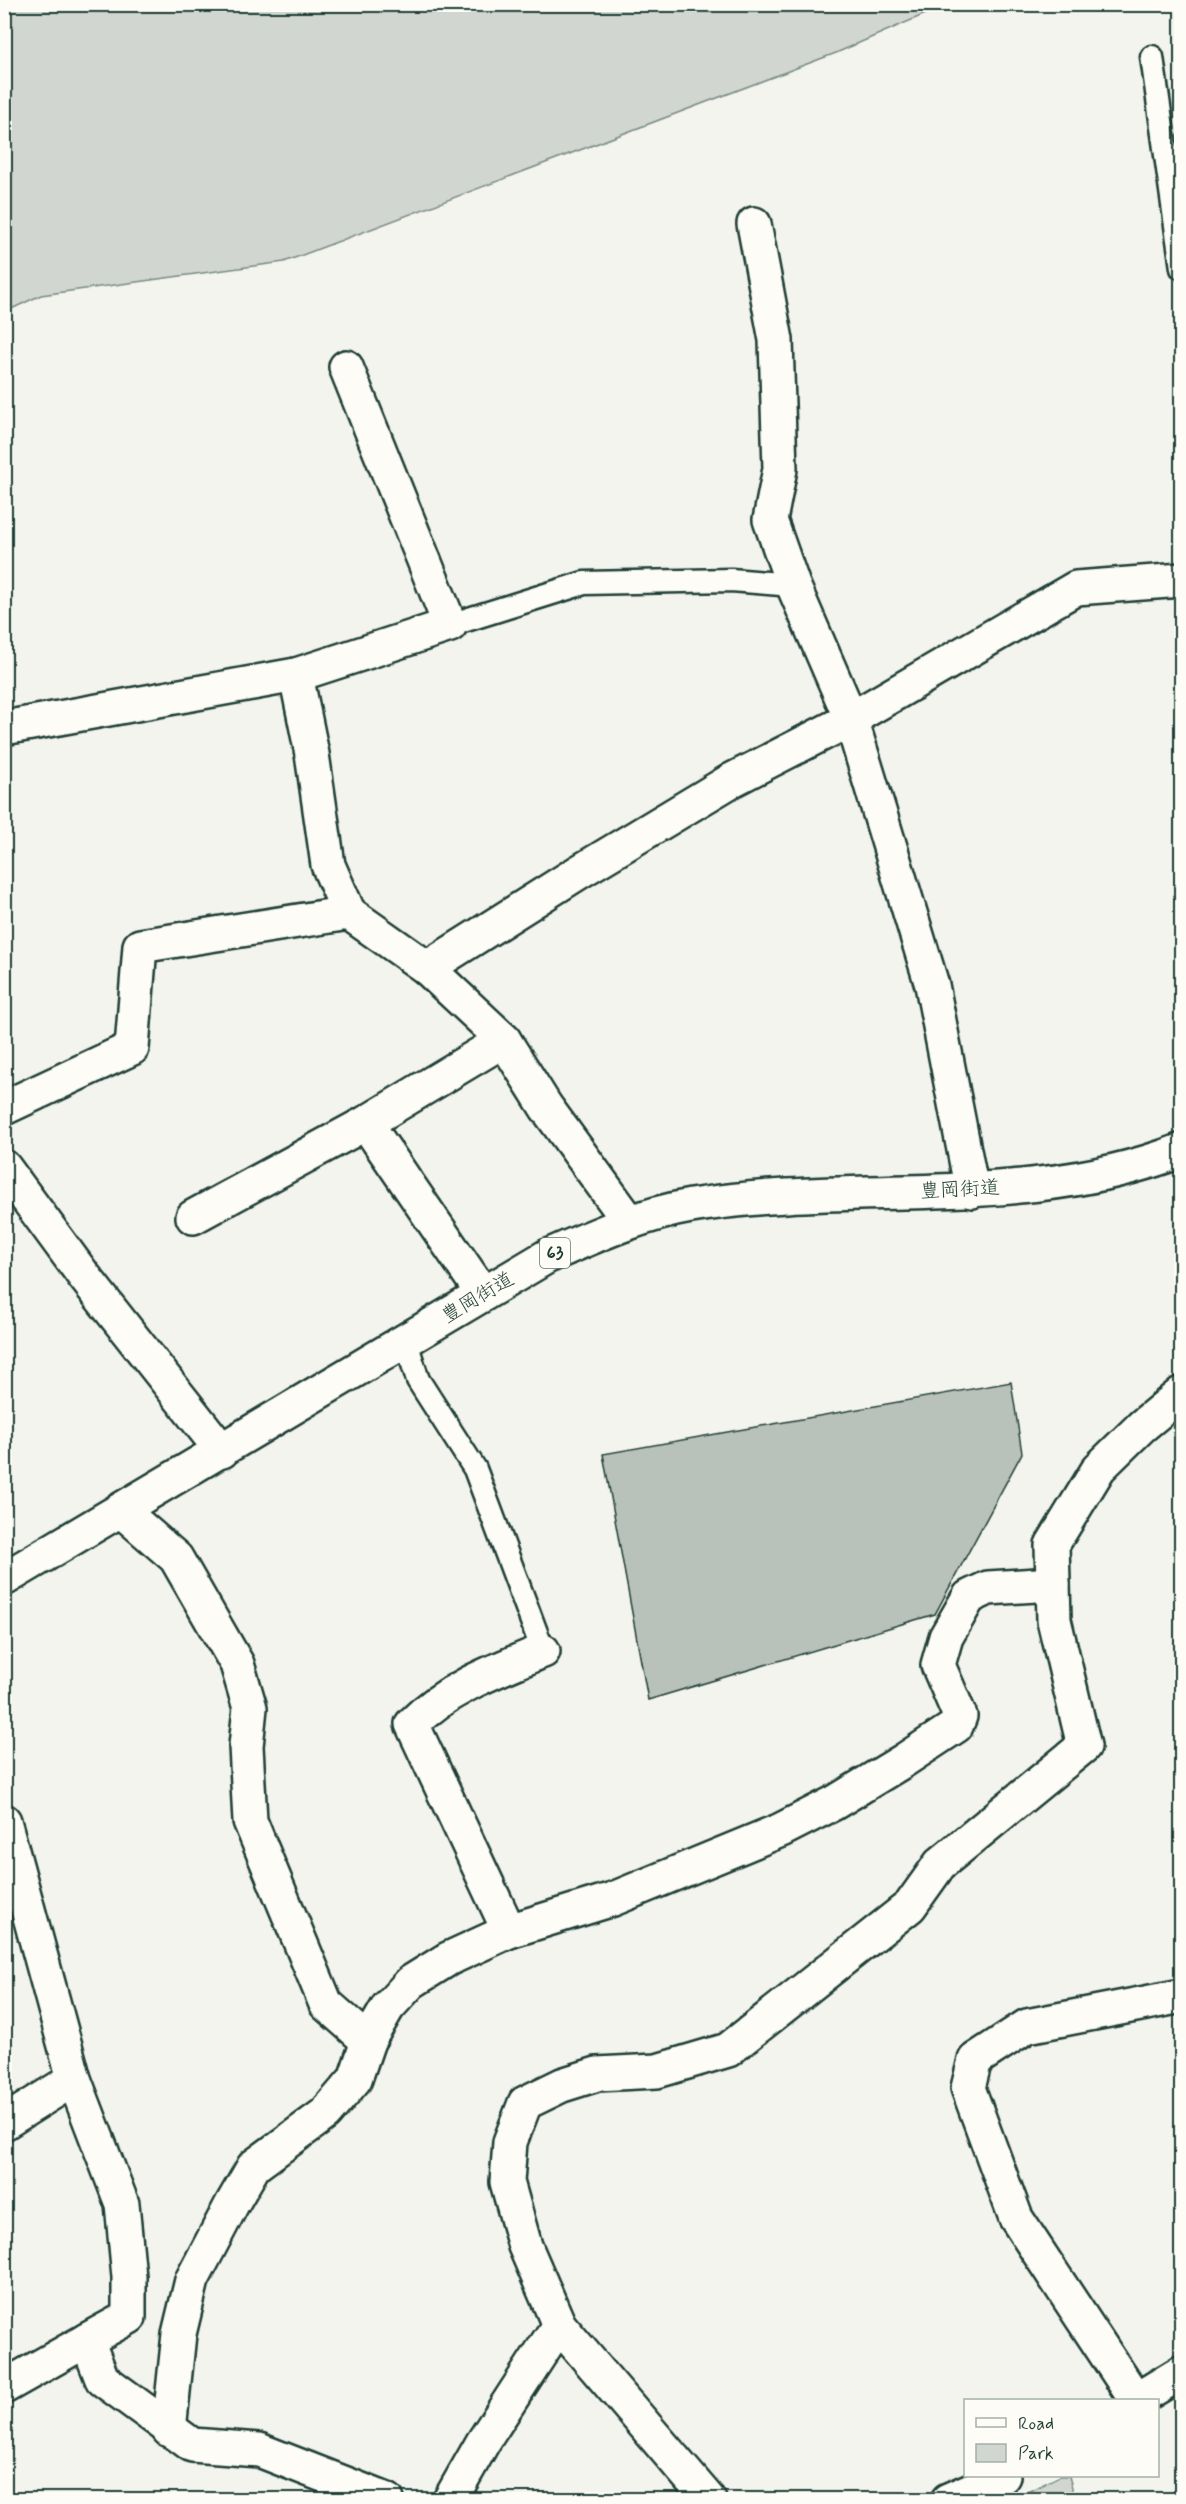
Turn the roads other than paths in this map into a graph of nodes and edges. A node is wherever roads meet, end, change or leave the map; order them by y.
1 (1152, 57) dead end
2 (754, 224) dead end
3 (1182, 268) edge
4 (346, 367) dead end
5 (1182, 580) edge
6 (793, 585) junction
7 (450, 625) junction
8 (296, 675) junction
9 (851, 718) junction
10 (4, 728) edge
11 (349, 913) junction
12 (427, 968) junction
13 (504, 1040) junction
14 (4, 1108) edge
15 (366, 1123) junction
16 (1182, 1150) edge
17 (4, 1167) edge
18 (972, 1191) junction
19 (193, 1217) dead end
20 (629, 1221) junction
21 (483, 1294) junction
22 (406, 1342) junction
23 (1182, 1393) edge
24 (222, 1451) junction
25 (122, 1511) junction
26 (4, 1579) edge
27 (1053, 1584) junction
28 (543, 1651) joint
29 (4, 1821) edge
30 (509, 1931) junction
31 (1182, 1996) edge
32 (368, 2041) junction
33 (74, 2079) junction
34 (4, 2123) edge
35 (559, 2325) junction
36 (87, 2340) junction
37 (1182, 2372) edge
38 (4, 2387) edge
39 (1135, 2399) edge
40 (1138, 2399) edge
41 (169, 2430) junction
42 (998, 2477) edge
43 (387, 2499) edge
44 (450, 2499) edge
45 (709, 2499) edge
46 (948, 2499) edge

1 - 3 lane
2 - 6 street
4 - 7 street
5 - 9 street
6 - 7 lane
6 - 9 street
7 - 8 street
8 - 10 street
8 - 11 street
9 - 12 street
9 - 18 street
11 - 12 street
11 - 14 street
12 - 13 street
13 - 15 street
13 - 20 street
15 - 19 street
15 - 21 street
16 - 18 street, 豊岡街道 / 63
17 - 24 street
18 - 20 street, 豊岡街道 / 63
20 - 21 street, 豊岡街道 / 63
21 - 22 street, 豊岡街道 / 63
22 - 24 street, 豊岡街道 / 63
22 - 28 lane
23 - 27 street
24 - 25 street, 豊岡街道 / 63
25 - 26 street, 豊岡街道 / 63
25 - 32 street
27 - 30 street
27 - 35 street
28 - 30 street
29 - 33 street
30 - 32 street
31 - 39 street
32 - 41 street
33 - 34 street
33 - 36 street
35 - 44 street
35 - 45 street
36 - 38 street
36 - 41 street
37 - 40 street
41 - 43 street
42 - 46 street

